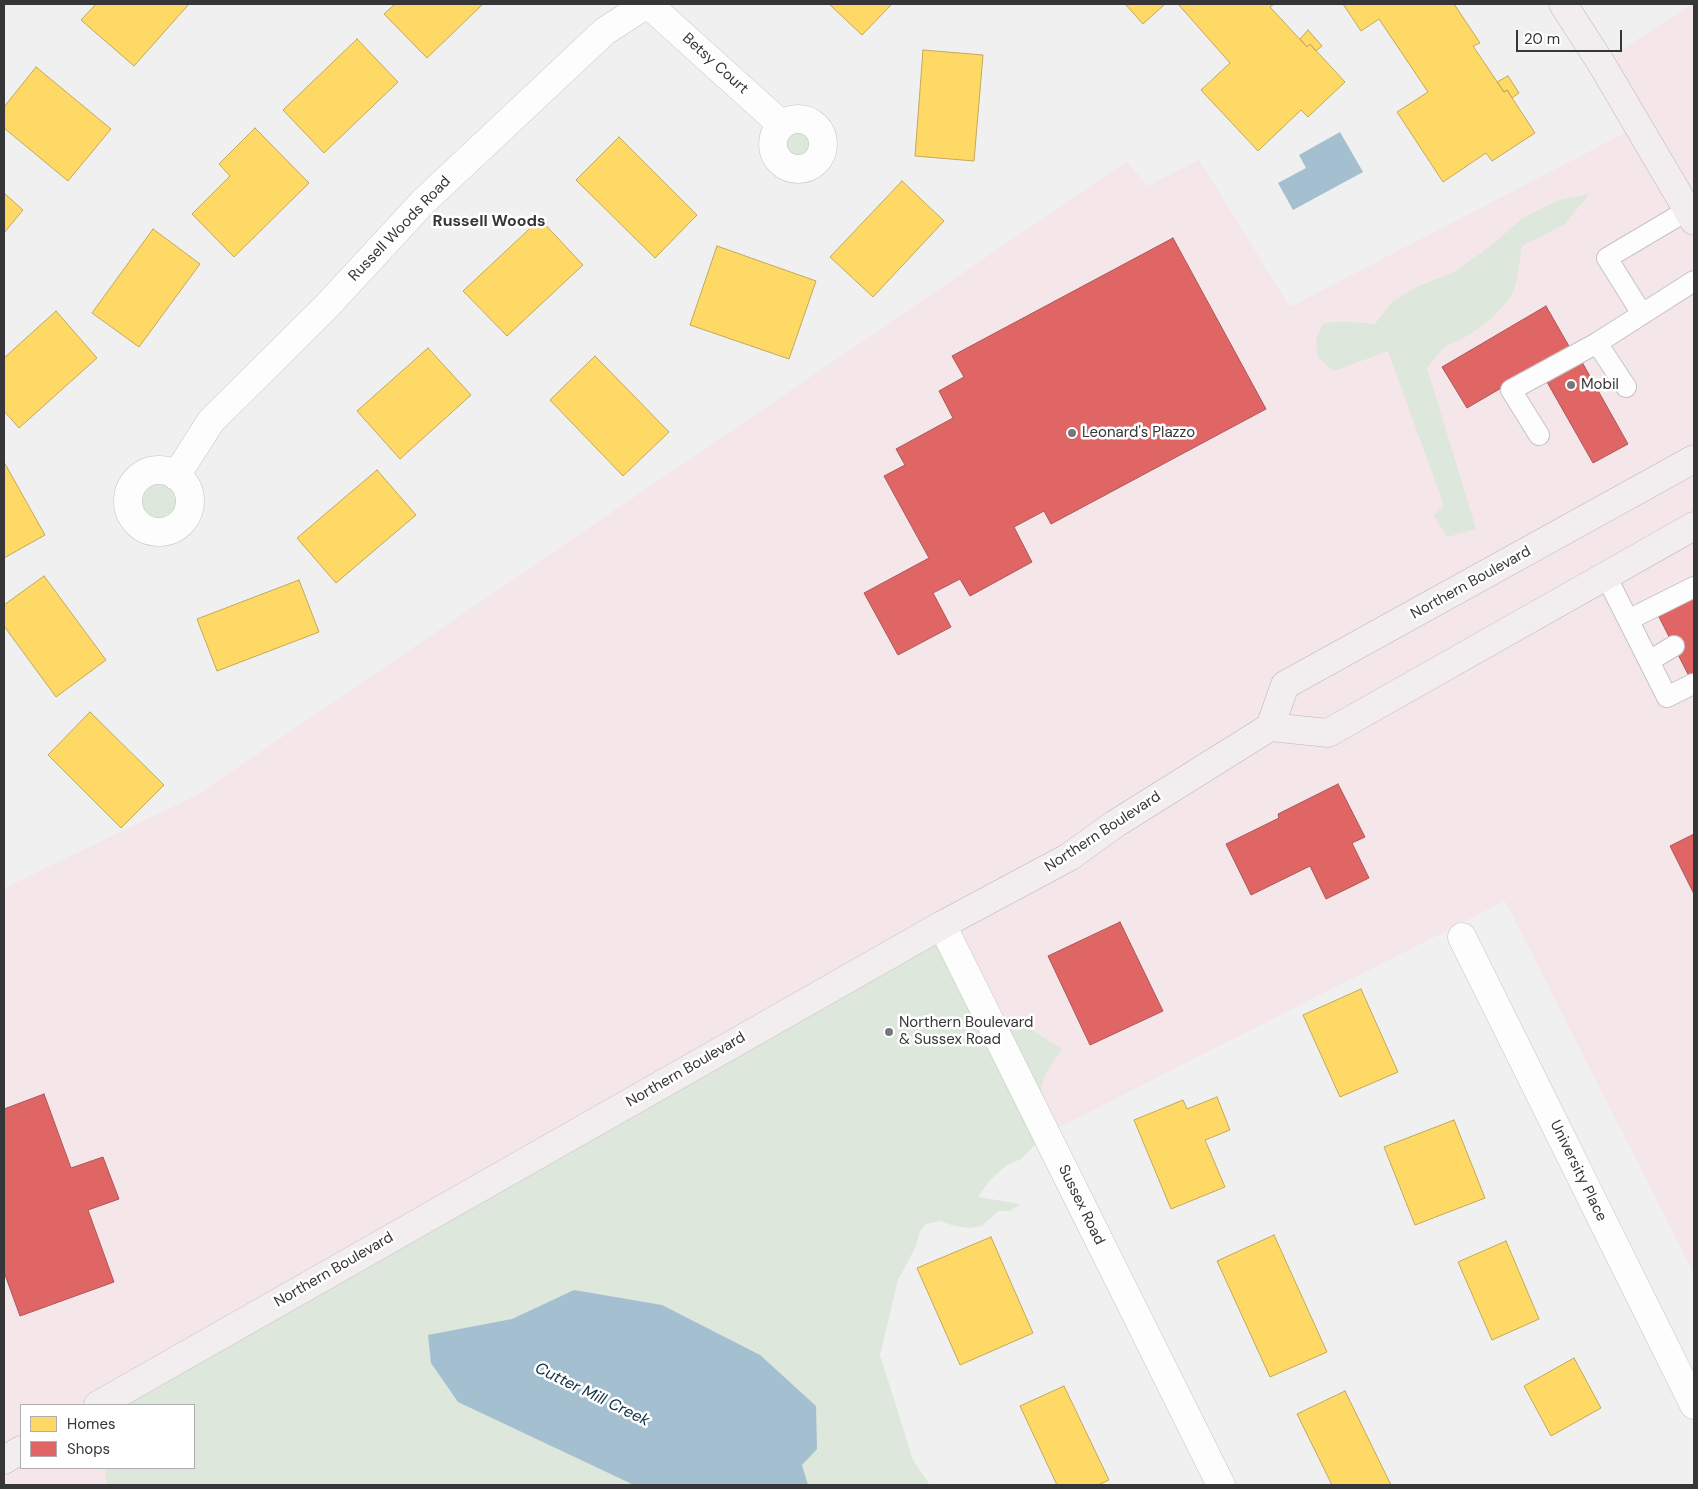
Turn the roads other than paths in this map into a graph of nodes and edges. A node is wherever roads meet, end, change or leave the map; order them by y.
1 (647, 4) edge
2 (1562, 4) edge
3 (782, 125) dead end
4 (1691, 215) edge
5 (1694, 281) edge
6 (1642, 314) junction
7 (1597, 343) junction
8 (1626, 386) dead end
9 (1540, 435) dead end
10 (1694, 459) edge
11 (176, 476) dead end
12 (1694, 526) edge
13 (1606, 576) junction
14 (1694, 588) edge
15 (1628, 620) junction
16 (1674, 646) dead end
17 (1649, 661) junction
18 (1693, 684) dead end
19 (1270, 727) junction
20 (942, 925) junction
21 (1462, 937) dead end
22 (100, 1404) edge
23 (1694, 1405) edge
24 (20, 1451) edge
25 (4, 1460) edge
26 (1221, 1485) edge

1 - 3 street, Betsy Court
1 - 11 street, Russell Woods Road
2 - 4 main road
4 - 6 lane
5 - 6 lane
6 - 7 lane
7 - 8 lane
7 - 9 lane
10 - 19 main road, Northern Boulevard
12 - 13 main road
13 - 15 lane
13 - 19 main road
14 - 15 lane
15 - 17 lane
16 - 17 lane
17 - 18 lane
19 - 20 main road, Northern Boulevard
20 - 22 main road, Northern Boulevard
20 - 26 street, Sussex Road
21 - 23 street, University Place
24 - 25 main road

